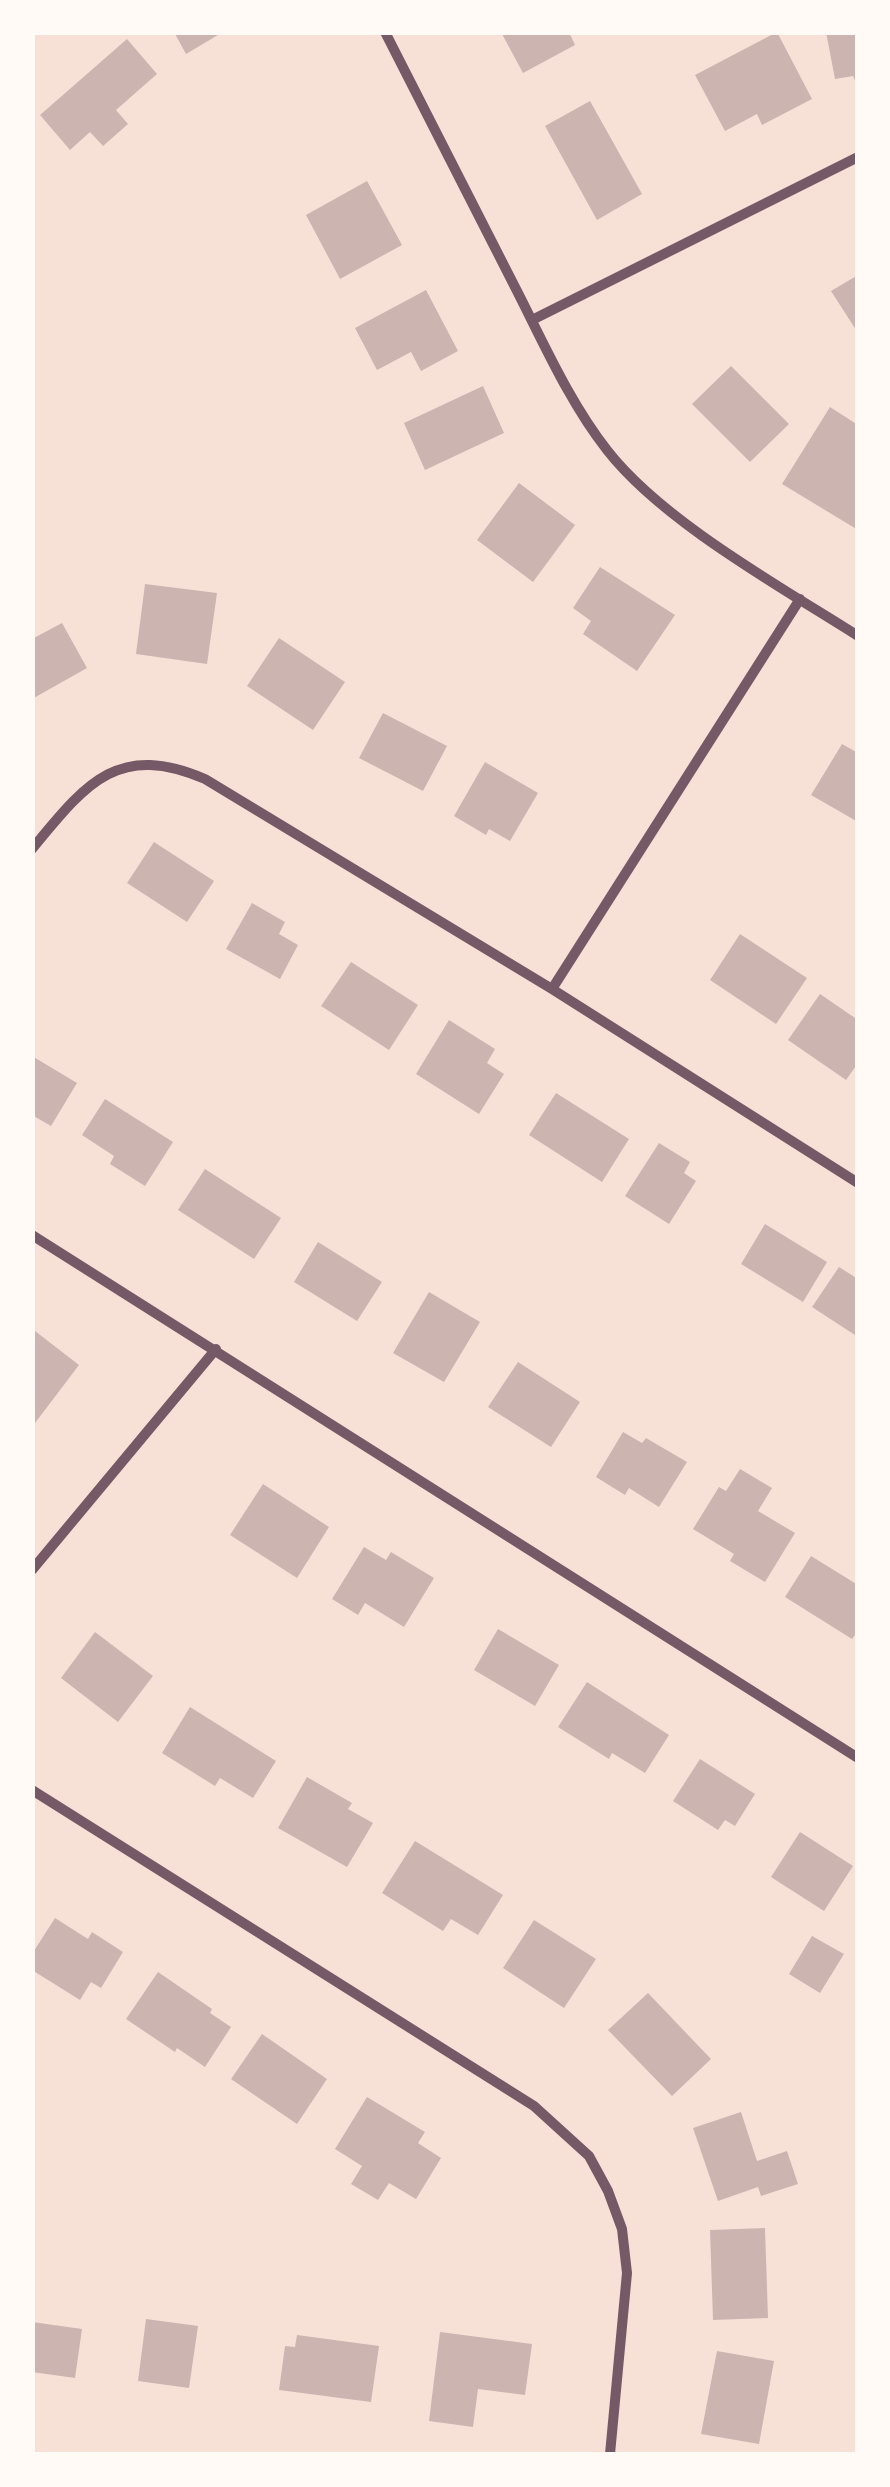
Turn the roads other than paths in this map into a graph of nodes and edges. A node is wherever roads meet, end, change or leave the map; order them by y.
1 (385, 32) edge
2 (858, 157) edge
3 (532, 320) junction
4 (800, 599) junction
5 (858, 636) edge
6 (32, 849) edge
7 (552, 989) junction
8 (858, 1184) edge
9 (32, 1234) edge
10 (216, 1349) junction
11 (32, 1570) edge
12 (858, 1758) edge
13 (32, 1790) edge
14 (610, 2454) edge

1 - 3 street
2 - 3 street
3 - 4 street
4 - 5 street
4 - 7 street
6 - 7 street
7 - 8 street
9 - 10 street
10 - 11 street
10 - 12 street
13 - 14 street

